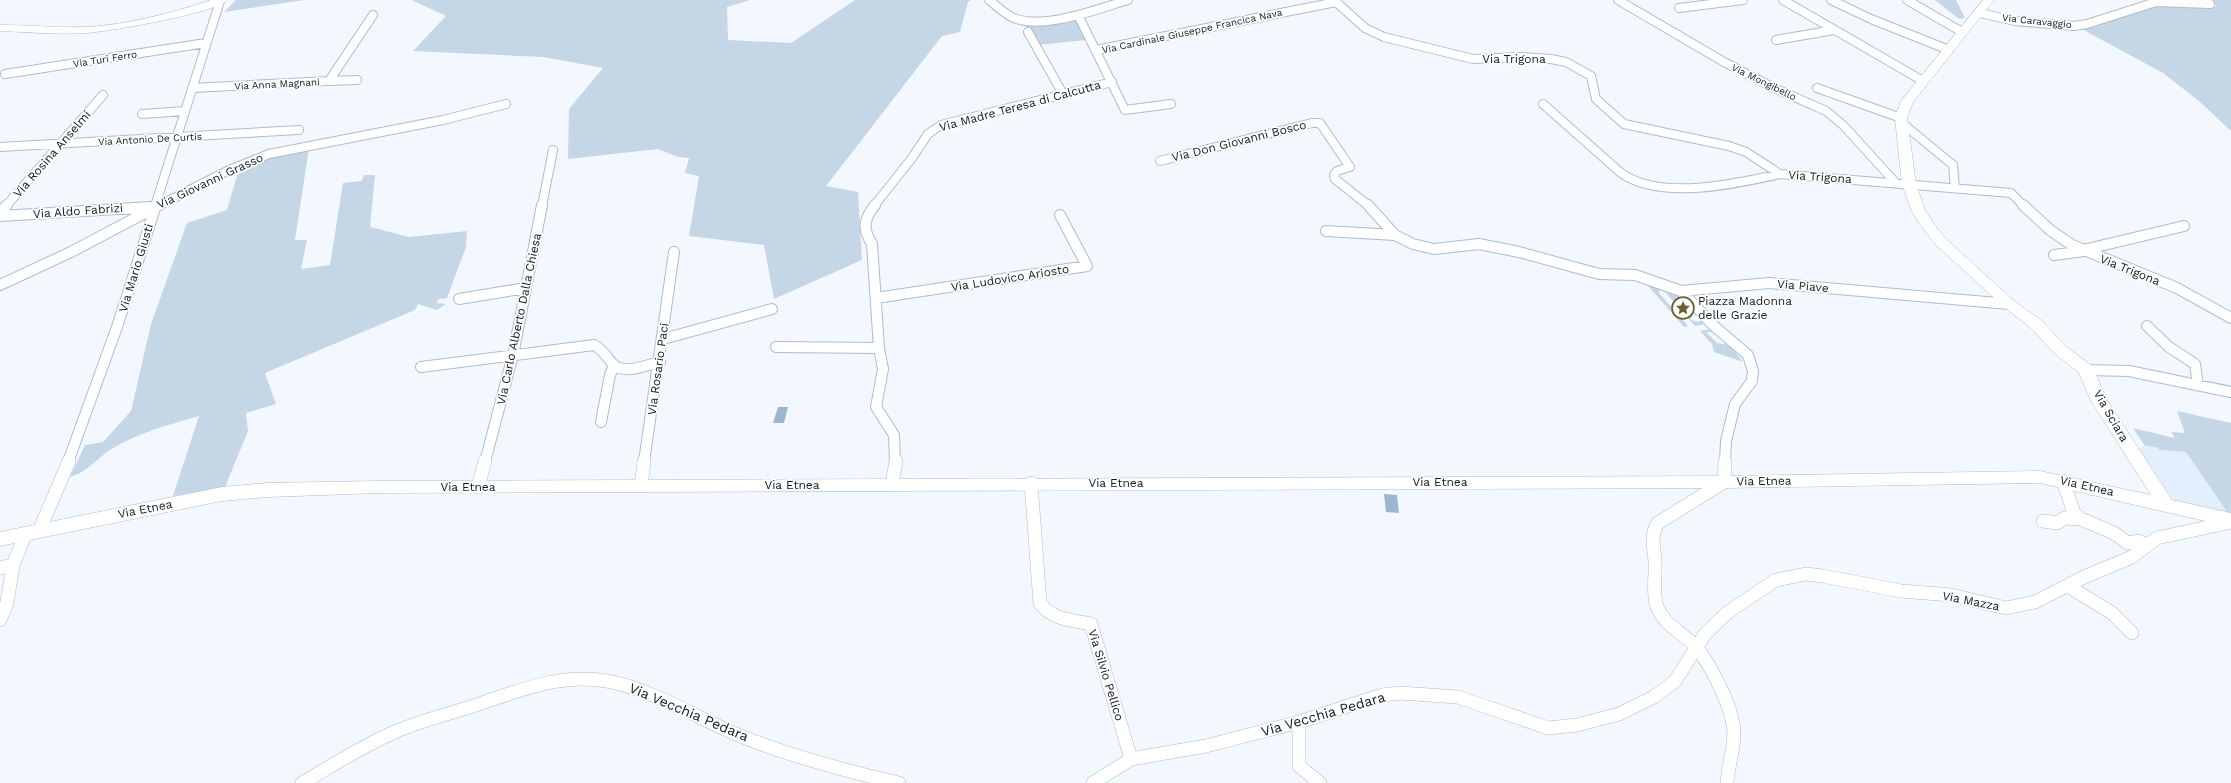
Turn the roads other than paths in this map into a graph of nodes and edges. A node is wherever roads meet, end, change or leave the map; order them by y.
1 (221, 0) edge
2 (989, 0) edge
3 (1128, 0) edge
4 (1618, 0) edge
5 (1743, 0) edge
6 (1783, 0) edge
7 (1832, 0) edge
8 (1907, 0) edge
9 (1989, 0) edge
10 (1335, 1) edge
11 (2210, 4) dead end
12 (1679, 8) dead end
13 (1980, 13) junction
14 (373, 14) dead end
15 (1078, 15) junction
16 (0, 28) edge
17 (1834, 30) junction
18 (1028, 32) dead end
19 (1962, 32) junction
20 (1776, 40) dead end
21 (206, 43) junction
22 (1096, 50) junction
23 (1949, 50) junction
24 (5, 74) dead end
25 (357, 80) dead end
26 (330, 81) junction
27 (1923, 81) junction
28 (1112, 82) junction
29 (192, 88) junction
30 (1817, 88) dead end
31 (1063, 94) junction
32 (103, 95) dead end
33 (506, 104) dead end
34 (1171, 104) dead end
35 (1543, 104) dead end
36 (185, 111) junction
37 (142, 114) dead end
38 (1901, 120) junction
39 (299, 130) dead end
40 (176, 137) junction
41 (59, 144) junction
42 (0, 147) edge
43 (553, 150) dead end
44 (1160, 161) dead end
45 (1780, 174) junction
46 (1895, 182) junction
47 (1909, 184) junction
48 (1955, 188) junction
49 (155, 206) junction
50 (0, 212) edge
51 (1060, 215) dead end
52 (0, 216) edge
53 (2184, 226) dead end
54 (1326, 231) dead end
55 (1395, 235) junction
56 (2084, 251) junction
57 (674, 252) dead end
58 (2054, 255) dead end
59 (0, 285) edge
60 (526, 288) junction
61 (1681, 291) junction
62 (876, 298) junction
63 (459, 299) dead end
64 (2009, 304) junction
65 (772, 309) dead end
66 (2231, 318) edge
67 (2147, 326) dead end
68 (663, 339) junction
69 (776, 347) dead end
70 (879, 348) junction
71 (514, 355) junction
72 (660, 362) junction
73 (614, 366) junction
74 (421, 367) dead end
75 (2086, 370) junction
76 (2198, 385) junction
77 (2231, 392) edge
78 (601, 422) dead end
79 (2063, 481) junction
80 (1724, 482) junction
81 (1031, 483) junction
82 (892, 484) junction
83 (641, 486) junction
84 (478, 487) junction
85 (2166, 504) junction
86 (2081, 519) junction
87 (2043, 521) dead end
88 (2231, 521) edge
89 (33, 532) junction
90 (0, 538) edge
91 (2148, 545) junction
92 (13, 565) junction
93 (0, 568) edge
94 (2068, 586) junction
95 (0, 620) edge
96 (2132, 633) dead end
97 (1696, 648) junction
98 (1299, 722) junction
99 (1131, 760) junction
100 (302, 783) edge
101 (899, 783) edge
102 (1093, 783) edge
103 (1320, 783) edge
104 (1726, 783) edge

1 - 16 main road
1 - 21 street, Via Mario Giusti
2 - 15 street
3 - 15 street
4 - 46 street, Via Mongibello
5 - 12 street
6 - 17 street
7 - 23 street
8 - 19 street
9 - 13 main road
10 - 22 street, Via Cardinale Giuseppe Francica Nava
10 - 45 street, Via Trigona
11 - 13 street, Via Caravaggio
13 - 19 main road
14 - 26 street, Via Anna Magnani
15 - 22 street
17 - 20 street
17 - 27 street
18 - 31 street
19 - 23 main road
21 - 24 street, Via Turi Ferro
21 - 29 street, Via Mario Giusti
22 - 28 street
23 - 27 main road
25 - 26 street
26 - 29 street, Via Anna Magnani
27 - 38 main road
28 - 31 street, Via Madre Teresa di Calcutta
28 - 34 street
29 - 36 street, Via Mario Giusti
30 - 38 street
31 - 62 street, Via Madre Teresa di Calcutta
32 - 41 street, Via Rosina Anselmi
33 - 49 street, Via Giovanni Grasso
35 - 45 street
36 - 37 street
36 - 40 street, Via Mario Giusti
38 - 47 main road
38 - 48 street
39 - 40 street, Via Antonio De Curtis
40 - 41 street, Via Antonio De Curtis
40 - 49 street, Via Mario Giusti
41 - 42 street, Via Antonio De Curtis
41 - 50 street, Via Rosina Anselmi
43 - 60 street, Via Carlo Alberto Dalla Chiesa
44 - 55 street, Via Don Giovanni Bosco
45 - 46 street, Via Trigona
46 - 47 street, Via Trigona
47 - 48 street, Via Trigona
47 - 64 main road
48 - 56 street, Via Trigona
49 - 52 street, Via Aldo Fabrizi
49 - 59 street, Via Giovanni Grasso
49 - 89 street, Via Mario Giusti
51 - 62 street, Via Ludovico Ariosto
53 - 56 street
54 - 55 street
55 - 61 street, Via Don Giovanni Bosco
56 - 58 street
56 - 66 street, Via Trigona
57 - 68 street, Via Rosario Paci
60 - 63 street
60 - 71 street, Via Carlo Alberto Dalla Chiesa
61 - 64 street, Via Piave
61 - 80 street
62 - 70 street, Via Madre Teresa di Calcutta
64 - 75 main road
65 - 68 street
67 - 76 street
68 - 72 street, Via Rosario Paci
69 - 70 street
70 - 82 street, Via Madre Teresa di Calcutta
71 - 73 street
71 - 74 street
71 - 84 street, Via Carlo Alberto Dalla Chiesa
72 - 73 street
72 - 83 street, Via Rosario Paci
73 - 78 street
75 - 76 street, Via Sciara
75 - 85 main road, Via Sciara
76 - 77 street, Via Sciara
79 - 80 main road, Via Etnea
79 - 85 main road, Via Etnea
79 - 86 street
80 - 81 main road, Via Etnea
80 - 97 street
81 - 82 main road, Via Etnea
81 - 99 street, Via Silvio Pellico
82 - 83 main road, Via Etnea
83 - 84 main road, Via Etnea
84 - 89 main road, Via Etnea
85 - 88 main road, Via Etnea
86 - 87 street
86 - 91 street
88 - 91 street, Via Mazza
89 - 90 main road, Via Etnea
89 - 92 street, Via Mario Giusti
91 - 94 street, Via Mazza
92 - 93 street
92 - 95 street, Via Mario Giusti
94 - 96 street
94 - 97 street, Via Mazza
97 - 98 street, Via Vecchia Pedara
97 - 104 street
98 - 99 street, Via Vecchia Pedara
98 - 103 street
99 - 102 street, Via Vecchia Pedara
100 - 101 street, Via Vecchia Pedara

